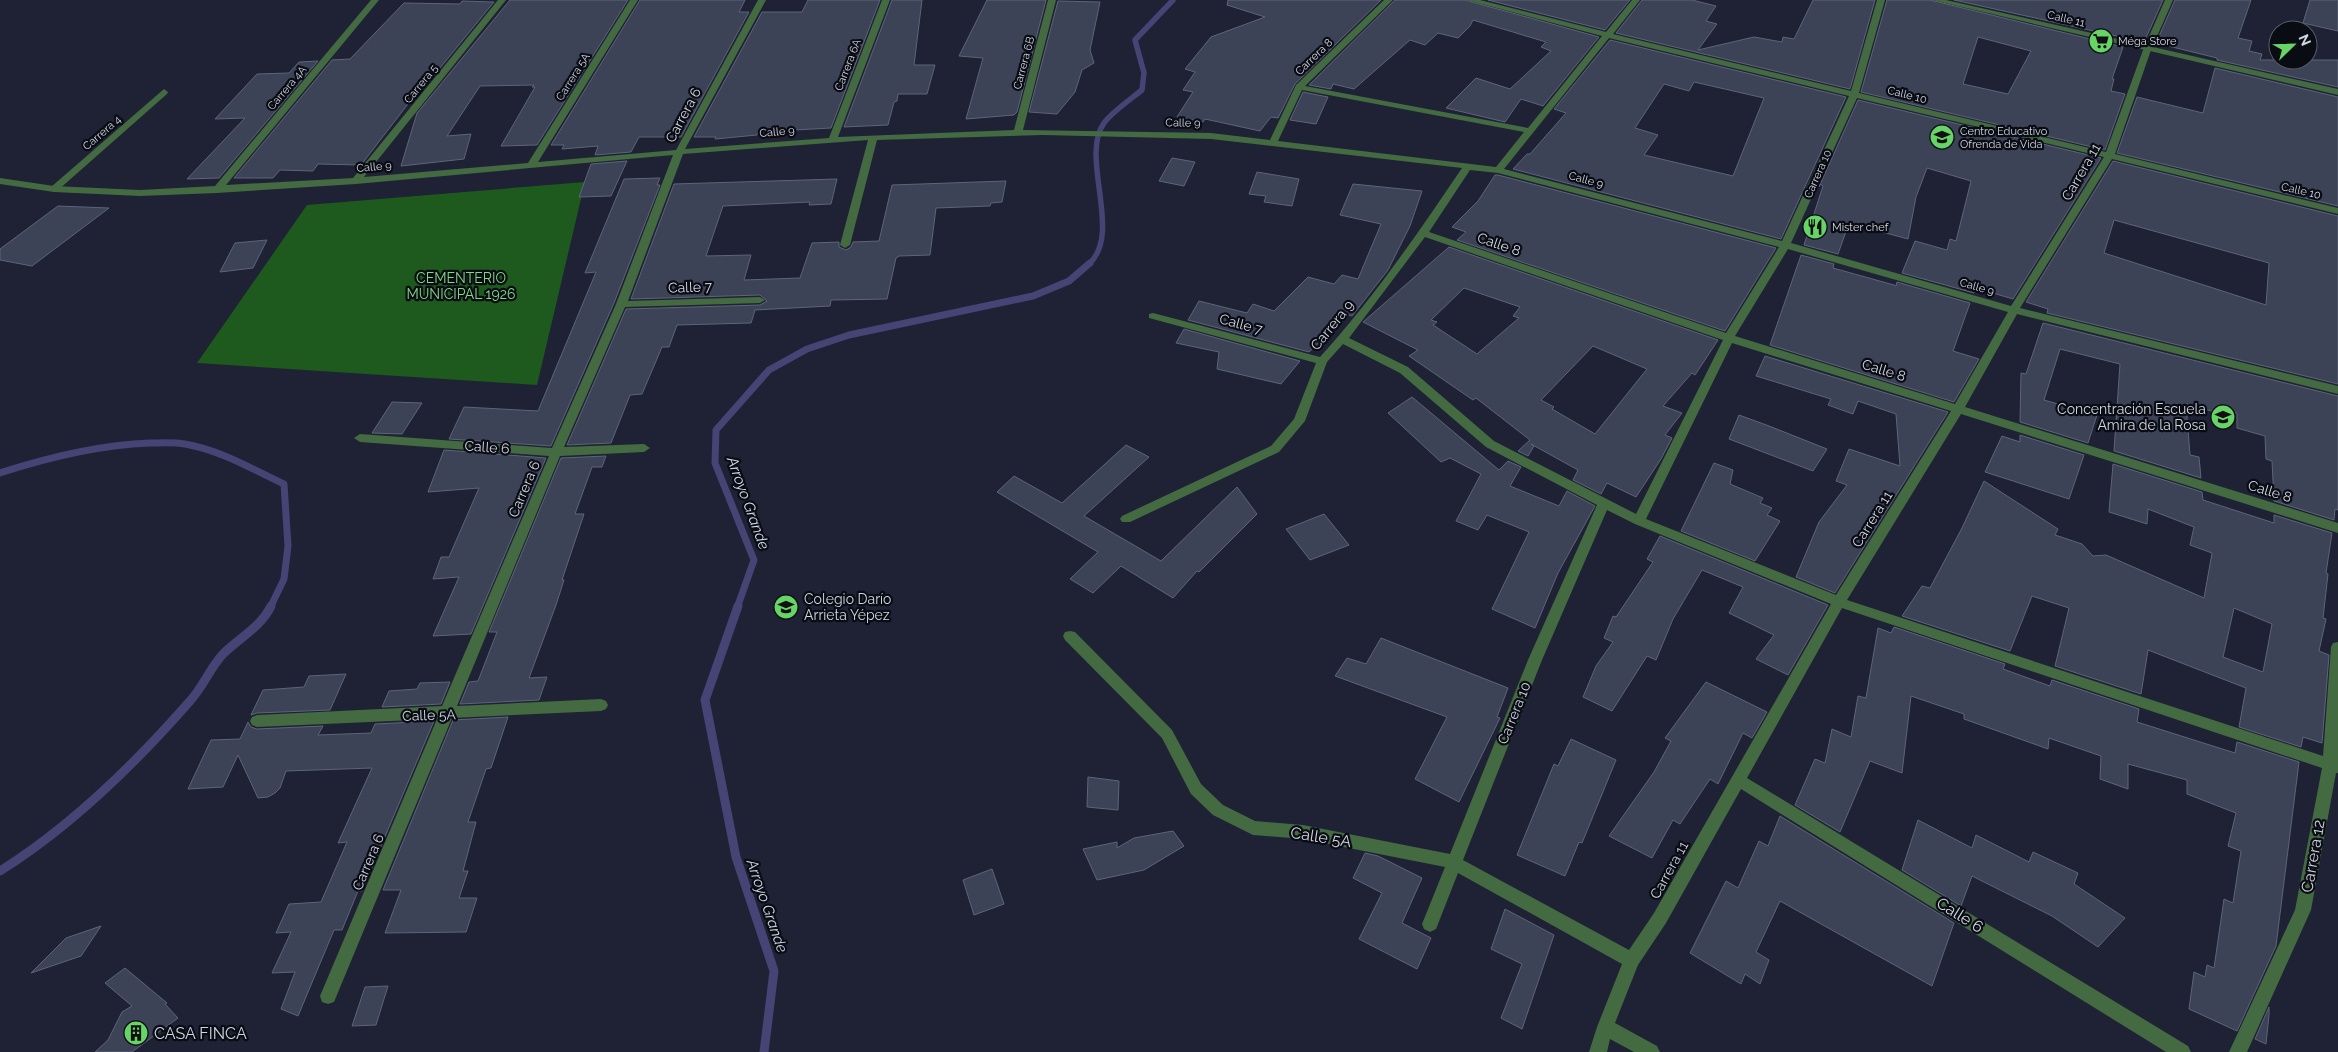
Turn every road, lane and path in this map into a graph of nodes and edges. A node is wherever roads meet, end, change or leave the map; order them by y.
1 (376, 0) edge
2 (502, 0) edge
3 (634, 0) edge
4 (762, 0) edge
5 (886, 0) edge
6 (1052, 0) edge
7 (1389, 0) edge
8 (1471, 0) edge
9 (1636, 0) edge
10 (1880, 0) edge
11 (1936, 0) edge
12 (2169, 0) edge
13 (1607, 35) junction
14 (2147, 50) junction
15 (1299, 87) junction
16 (164, 92) dead end
17 (2338, 92) edge
18 (1854, 94) junction
19 (1531, 130) junction
20 (1018, 133) junction
21 (873, 137) junction
22 (833, 140) junction
23 (1273, 143) junction
24 (679, 152) junction
25 (2109, 157) junction
26 (531, 166) junction
27 (1468, 166) junction
28 (1498, 170) junction
29 (0, 181) edge
30 (356, 182) junction
31 (54, 189) junction
32 (217, 190) junction
33 (2338, 211) edge
34 (1423, 233) junction
35 (845, 245) dead end
36 (1785, 245) junction
37 (760, 300) dead end
38 (620, 304) junction
39 (2014, 310) junction
40 (1153, 316) dead end
41 (1730, 338) junction
42 (1342, 340) junction
43 (1322, 361) junction
44 (2338, 390) edge
45 (1958, 409) junction
46 (360, 438) dead end
47 (644, 448) dead end
48 (556, 452) junction
49 (1603, 504) junction
50 (1126, 519) dead end
51 (1639, 521) junction
52 (2338, 528) edge
53 (1839, 602) junction
54 (1070, 636) dead end
55 (2338, 647) edge
56 (601, 706) dead end
57 (446, 714) junction
58 (257, 721) dead end
59 (2334, 766) edge
60 (1737, 779) junction
61 (1453, 862) junction
62 (1430, 924) dead end
63 (1632, 960) junction
64 (328, 996) dead end
65 (1605, 1027) junction
66 (1598, 1052) edge
67 (1651, 1052) edge
68 (2182, 1052) edge
69 (2238, 1052) edge

1 - 32 street, Carrera 4A
2 - 30 street, Carrera 5
3 - 26 street, Carrera 5A
4 - 24 street, Carrera 6
5 - 22 street, Carrera 6A
6 - 20 street, Carrera 6B
7 - 15 street, Carrera 8
8 - 13 street, Calle 10
9 - 13 street
10 - 18 street, Carrera 10
11 - 14 street, Calle 11
12 - 14 street, Carrera 11
13 - 18 street, Calle 10
13 - 19 street
14 - 17 street, Calle 11
14 - 25 street, Carrera 11
15 - 19 street
15 - 23 street, Carrera 8
16 - 31 street, Carrera 4
18 - 25 street, Calle 10
18 - 36 street, Carrera 10
19 - 28 street
20 - 21 street, Calle 9
20 - 23 street, Calle 9
21 - 22 street, Calle 9
21 - 35 street
22 - 24 street, Calle 9
23 - 27 street, Calle 9
24 - 26 street, Calle 9
24 - 38 street, Carrera 6
25 - 33 street, Calle 10
25 - 39 street, Carrera 11
26 - 30 street, Calle 9
27 - 28 street, Calle 9
27 - 34 street, Carrera 9
28 - 36 street, Calle 9
29 - 31 street, Calle 9
30 - 32 street, Calle 9
31 - 32 street, Calle 9
34 - 41 street, Calle 8
34 - 42 street, Carrera 9
36 - 39 street, Calle 9
36 - 41 street, Carrera 10
37 - 38 street, Calle 7
38 - 48 street, Carrera 6
39 - 44 street, Calle 9
39 - 45 street, Carrera 11
40 - 43 street, Calle 7
41 - 45 street, Calle 8
41 - 51 street, Carrera 10
42 - 43 street, Carrera 9
42 - 49 street
43 - 50 street, Carrera 9
45 - 52 street, Calle 8
45 - 53 street, Carrera 11
46 - 48 street, Calle 6
47 - 48 street, Calle 6
48 - 57 street, Carrera 6
49 - 51 street
49 - 61 street, Carrera 10
51 - 53 street
53 - 59 street
53 - 60 street, Carrera 11
54 - 61 street, Calle 5A
55 - 59 street, Carrera 12
56 - 57 street, Calle 5A
57 - 58 street, Calle 5A
57 - 64 street, Carrera 6
59 - 69 street, Carrera 12
60 - 63 street, Carrera 11
60 - 68 street, Calle 6
61 - 62 street, Carrera 10
61 - 63 street, Calle 5A
63 - 65 street, Carrera 11
65 - 66 street, Carrera 11
65 - 67 street

